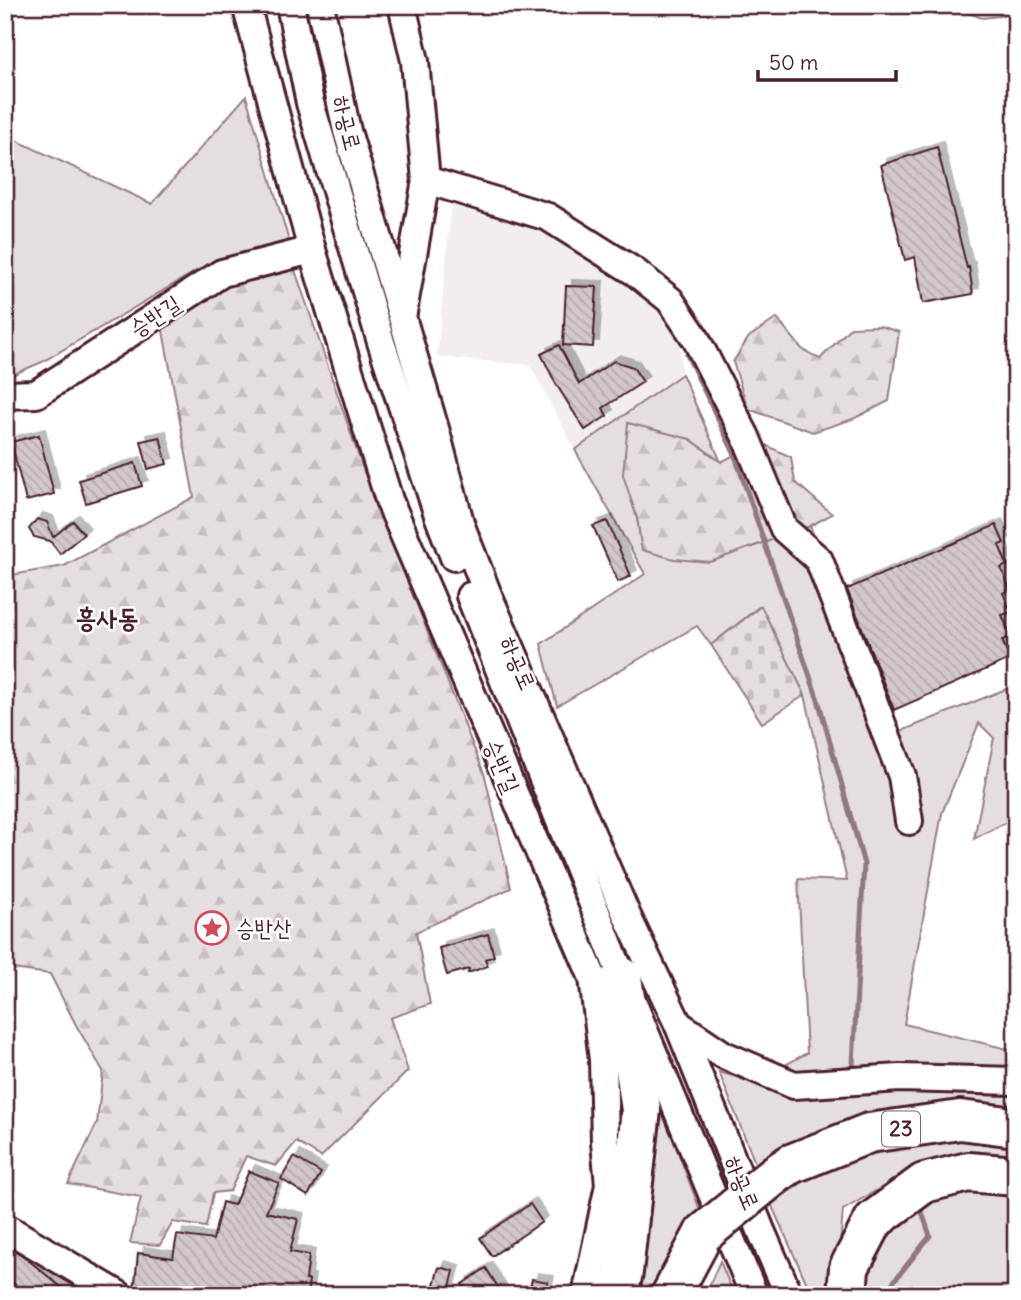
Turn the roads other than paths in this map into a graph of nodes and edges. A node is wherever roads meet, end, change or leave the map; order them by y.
1 (246, 5) edge
2 (290, 5) edge
3 (320, 5) edge
4 (402, 5) edge
5 (426, 180) junction
6 (312, 250) junction
7 (402, 318) junction
8 (5, 395) edge
9 (909, 821) dead end
10 (622, 977) junction
11 (678, 1024) junction
12 (1016, 1081) edge
13 (1016, 1127) edge
14 (1016, 1176) edge
15 (5, 1227) edge
16 (119, 1295) edge
17 (586, 1295) edge
18 (618, 1295) edge
19 (671, 1295) edge
20 (754, 1295) edge
21 (789, 1295) edge
22 (847, 1295) edge

1 - 6 street, 승반길
2 - 10 street, 하공로
3 - 7 street, 하공로
4 - 5 street
5 - 7 street
5 - 9 street
6 - 8 street, 승반길
6 - 17 street, 승반길
7 - 11 street, 하공로
10 - 18 highway
10 - 20 street, 하공로
11 - 12 street
11 - 21 street, 하공로
13 - 19 highway, 23, bridge
14 - 22 highway
15 - 16 street

